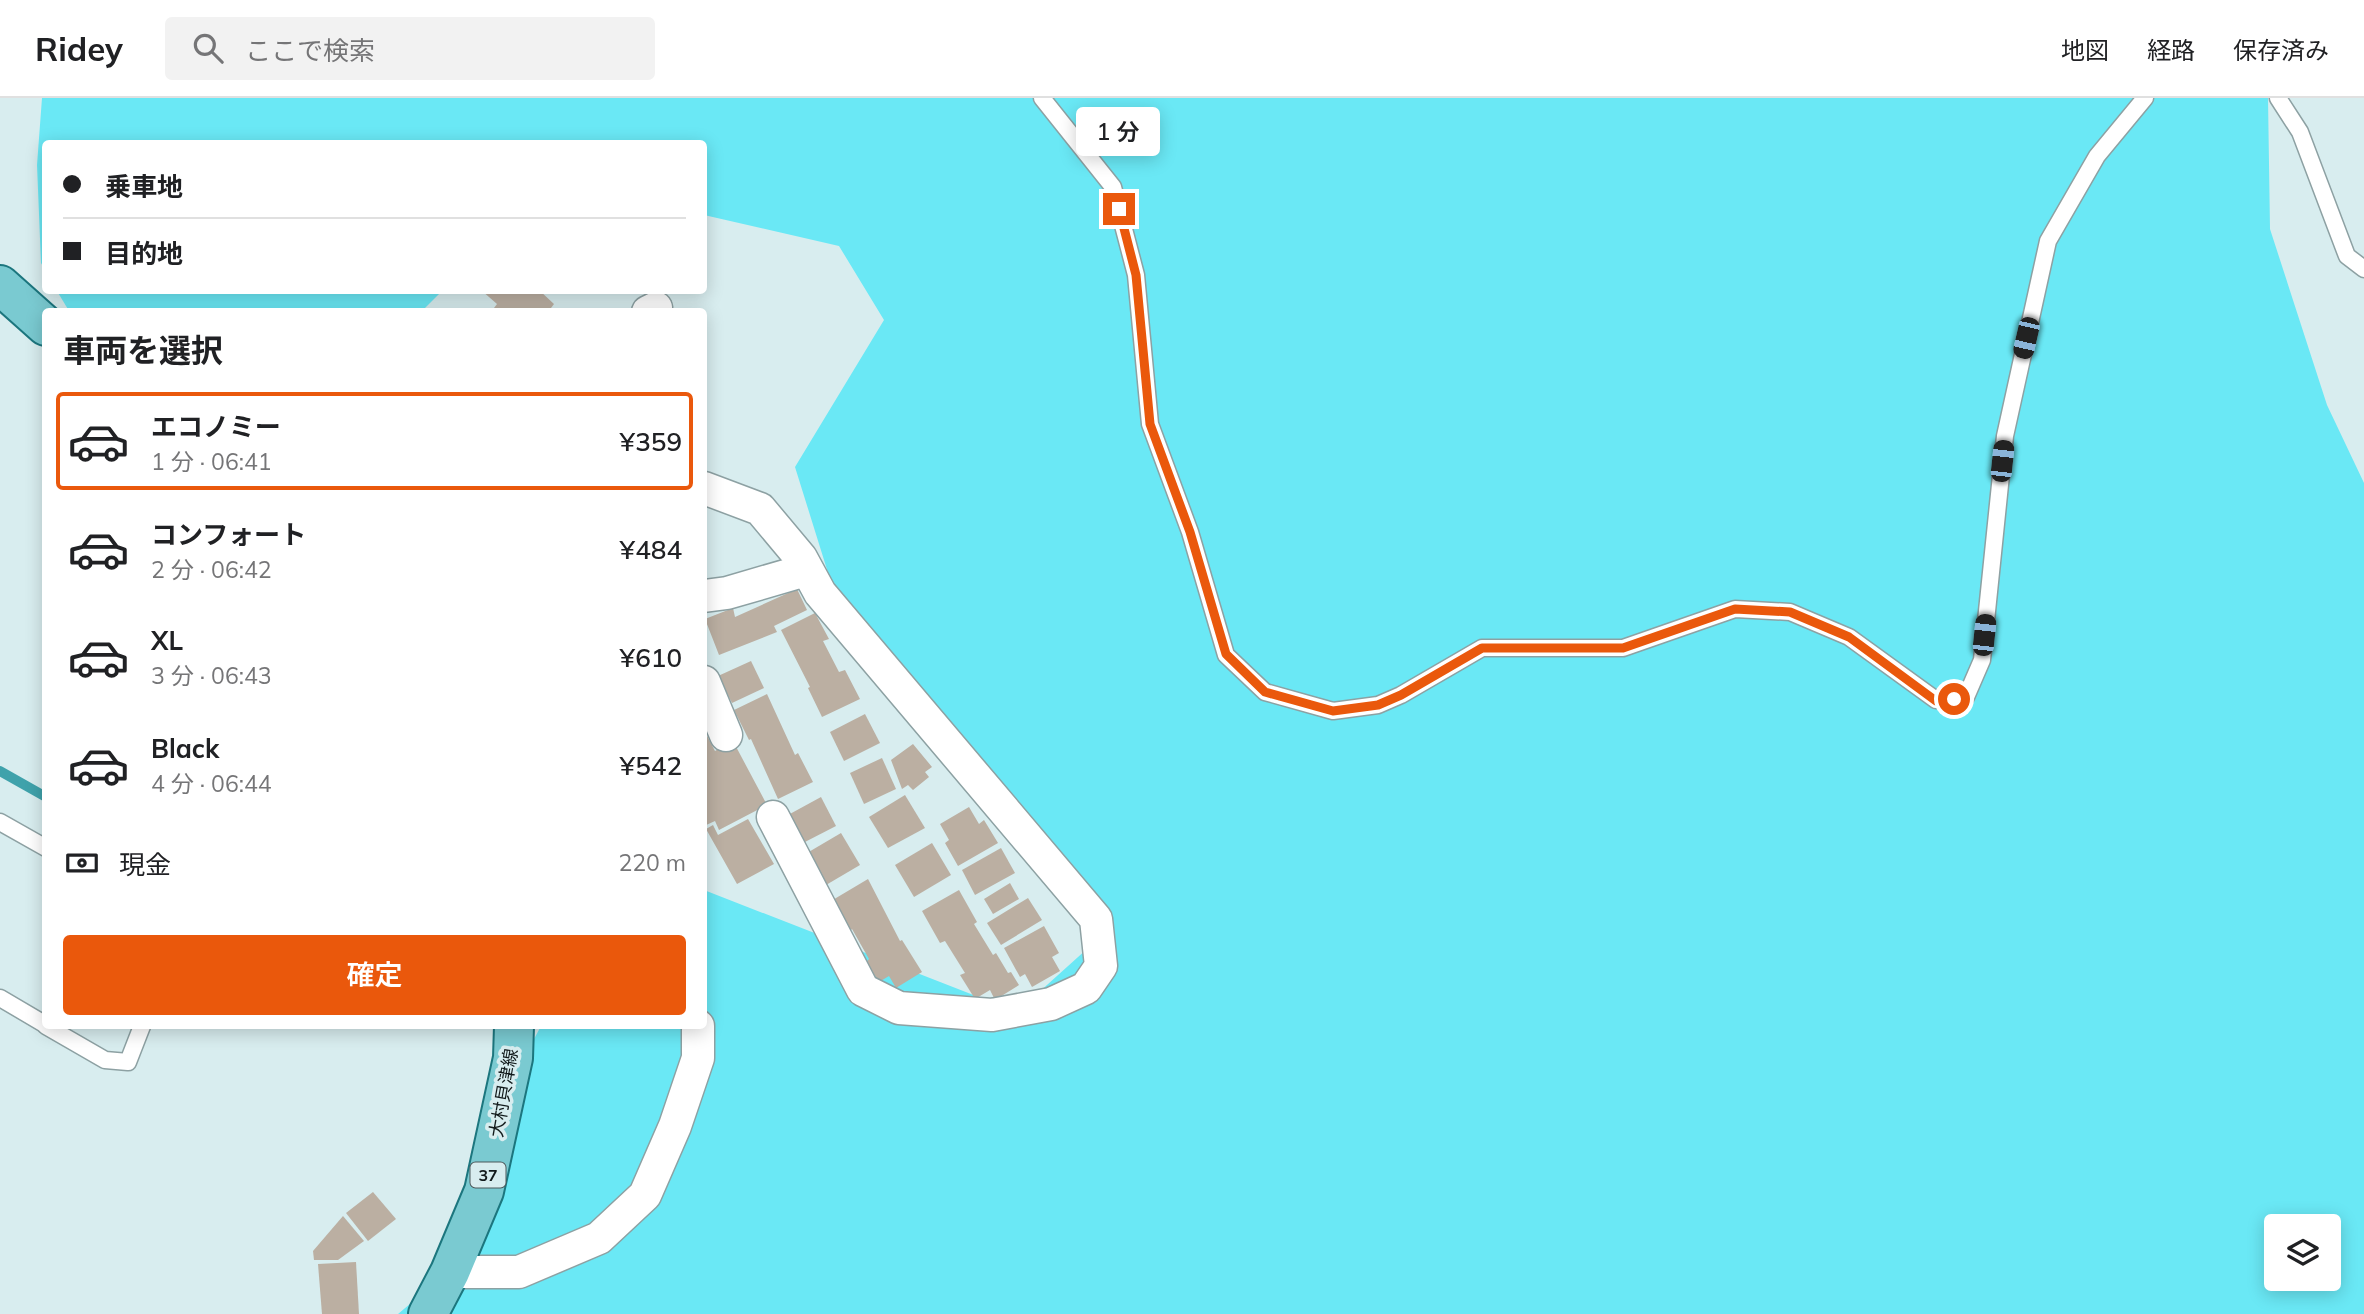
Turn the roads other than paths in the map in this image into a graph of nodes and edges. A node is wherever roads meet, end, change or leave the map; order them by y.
1 (1042, 98) edge
2 (2145, 98) edge
3 (2278, 98) edge
4 (2364, 269) edge
5 (0, 285) edge
6 (42, 322) edge
7 (707, 489) edge
8 (806, 570) junction
9 (707, 596) edge
10 (707, 689) edge
11 (726, 735) dead end
12 (772, 817) dead end
13 (0, 822) edge
14 (42, 846) edge
15 (0, 998) edge
16 (42, 1023) edge
17 (53, 1029) edge
18 (141, 1029) edge
19 (514, 1029) edge
20 (698, 1029) edge
21 (450, 1272) junction
22 (428, 1314) edge

1 - 2 lane
3 - 4 lane
5 - 6 main road
7 - 8 street
8 - 9 street
8 - 12 street
10 - 11 street
13 - 14 lane
15 - 16 lane
17 - 18 lane
19 - 21 main road, 大村貝津線 / 37
20 - 21 street
21 - 22 main road, 大村貝津線 / 37

